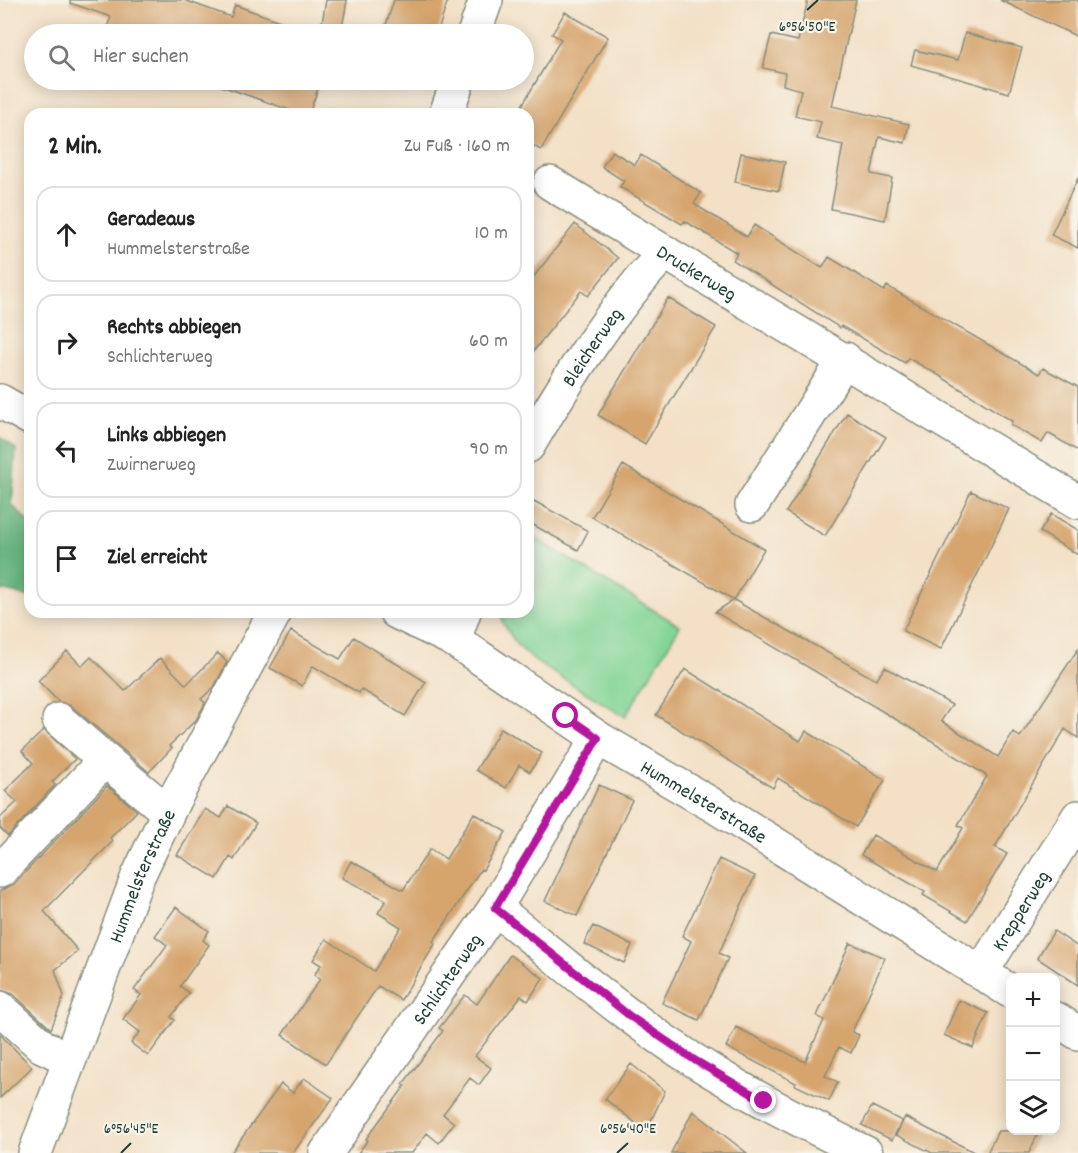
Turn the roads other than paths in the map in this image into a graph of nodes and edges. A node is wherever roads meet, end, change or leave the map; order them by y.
1 (486, 0) edge
2 (478, 24) edge
3 (454, 90) edge
4 (448, 108) edge
5 (550, 183) dead end
6 (665, 252) junction
7 (845, 359) junction
8 (0, 401) edge
9 (24, 415) edge
10 (534, 436) edge
11 (1078, 502) edge
12 (752, 505) dead end
13 (272, 618) edge
14 (423, 618) edge
15 (459, 626) edge
16 (59, 720) dead end
17 (598, 738) junction
18 (105, 760) junction
19 (168, 812) junction
20 (1078, 817) edge
21 (0, 871) edge
22 (495, 908) junction
23 (981, 973) junction
24 (1006, 988) edge
25 (2, 1014) edge
26 (1060, 1022) edge
27 (1078, 1033) edge
28 (69, 1059) junction
29 (35, 1153) edge
30 (326, 1153) edge
31 (866, 1153) edge

1 - 2 street
3 - 4 street
5 - 6 street, Druckerweg
6 - 7 street, Druckerweg
6 - 10 street, Bleicherweg
7 - 11 street, Druckerweg
7 - 12 street
8 - 9 street
13 - 19 street, Hummelsterstraße
14 - 15 street, Hummelsterstraße
15 - 17 street, Hummelsterstraße
16 - 18 street
17 - 22 street, Schlichterweg
17 - 23 street, Hummelsterstraße
18 - 19 street
18 - 21 street
19 - 28 street, Hummelsterstraße
20 - 23 street, Krepperweg
22 - 30 street, Schlichterweg
22 - 31 street
23 - 24 street, Hummelsterstraße
25 - 28 street
26 - 27 street
28 - 29 street, Hummelsterstraße

